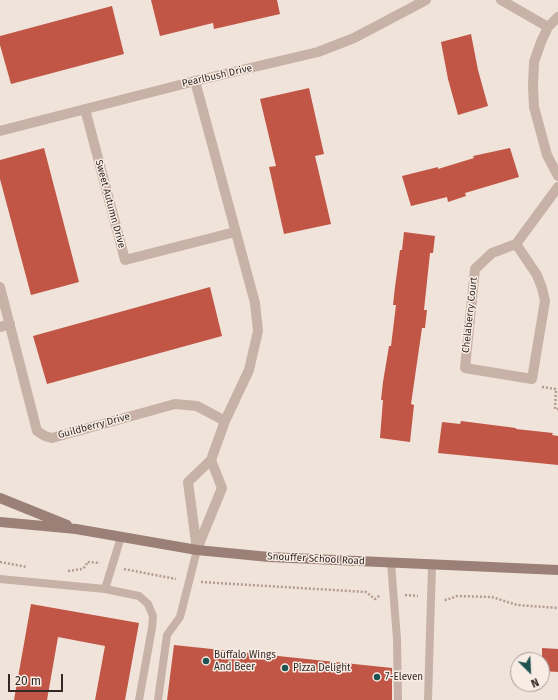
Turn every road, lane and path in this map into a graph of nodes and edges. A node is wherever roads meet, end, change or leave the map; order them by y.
1 (426, 0) edge
2 (501, 0) edge
3 (558, 17) edge
4 (548, 27) junction
5 (195, 81) junction
6 (85, 109) junction
7 (0, 131) edge
8 (558, 176) edge
9 (558, 187) edge
10 (235, 232) junction
11 (516, 244) junction
12 (0, 287) edge
13 (5, 326) edge
14 (532, 379) junction
15 (558, 409) edge
16 (225, 421) junction
17 (211, 460) junction
18 (0, 498) edge
19 (0, 522) edge
20 (76, 529) junction
21 (121, 537) junction
22 (197, 550) junction
23 (0, 562) edge
24 (391, 563) junction
25 (105, 564) dead end
26 (432, 565) junction
27 (33, 568) dead end
28 (124, 569) dead end
29 (558, 570) edge
30 (61, 571) dead end
31 (171, 578) dead end
32 (0, 579) edge
33 (204, 582) dead end
34 (105, 589) junction
35 (379, 595) dead end
36 (408, 595) dead end
37 (418, 596) dead end
38 (444, 598) dead end
39 (558, 608) edge
40 (139, 700) edge
41 (158, 700) edge
42 (398, 700) edge
43 (428, 700) edge

1 - 5 street, Pearlbush Drive
2 - 4 street
3 - 4 street
4 - 8 street
5 - 6 street, Pearlbush Drive
5 - 10 street
6 - 7 street, Pearlbush Drive
6 - 10 street, Sweet Autumn Drive
9 - 11 street
10 - 16 street
11 - 14 street
11 - 14 street, Chelaberry Court
12 - 13 street, Guildberry Drive
13 - 16 street, Guildberry Drive
14 - 15 path
16 - 17 street
17 - 22 street
17 - 22 street
18 - 20 main road, Snouffer School Road
19 - 20 main road, Snouffer School Road
20 - 21 main road, Snouffer School Road
21 - 22 main road, Snouffer School Road
21 - 34 lane
22 - 24 main road, Snouffer School Road
22 - 41 lane
23 - 27 path
24 - 26 main road, Snouffer School Road
24 - 42 lane
25 - 30 path
26 - 29 main road, Snouffer School Road
26 - 43 lane
28 - 31 path
32 - 34 lane
33 - 35 path
34 - 40 lane
36 - 37 path
38 - 39 path

